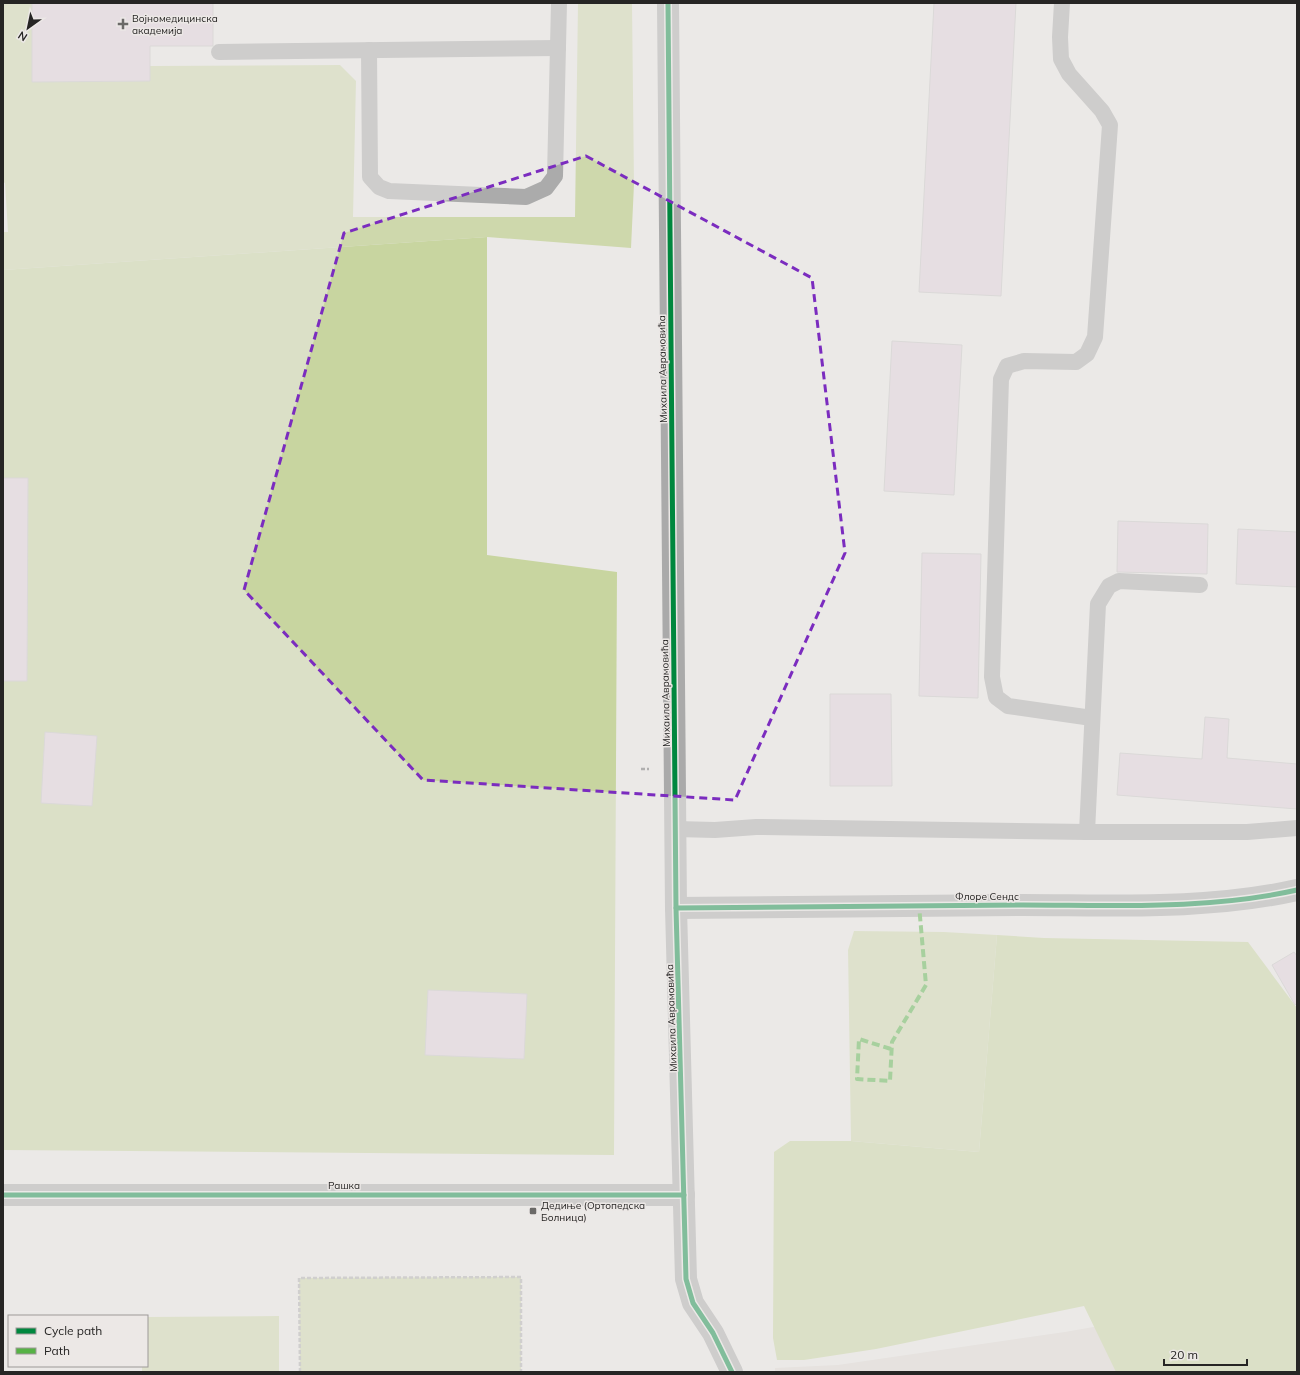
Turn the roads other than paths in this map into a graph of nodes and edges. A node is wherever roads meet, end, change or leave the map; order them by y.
1 (559, 3) edge
2 (668, 3) edge
3 (1062, 3) edge
4 (558, 48) junction
5 (369, 50) junction
6 (219, 52) dead end
7 (1200, 585) dead end
8 (1092, 718) junction
9 (1297, 828) edge
10 (676, 829) junction
11 (1087, 832) junction
12 (1297, 890) edge
13 (676, 908) junction
14 (684, 1194) junction
15 (3, 1196) edge
16 (732, 1372) edge

1 - 4 lane
2 - 10 street, Михаила Аврамовића
3 - 8 lane
4 - 5 lane
4 - 5 lane
5 - 6 lane
7 - 8 lane
8 - 11 lane
9 - 11 lane
10 - 11 lane
10 - 13 street, Михаила Аврамовића
12 - 13 street, Флоре Сендс
13 - 14 street, Михаила Аврамовића
14 - 15 street, Рашка
14 - 16 street, Михаила Аврамовића

